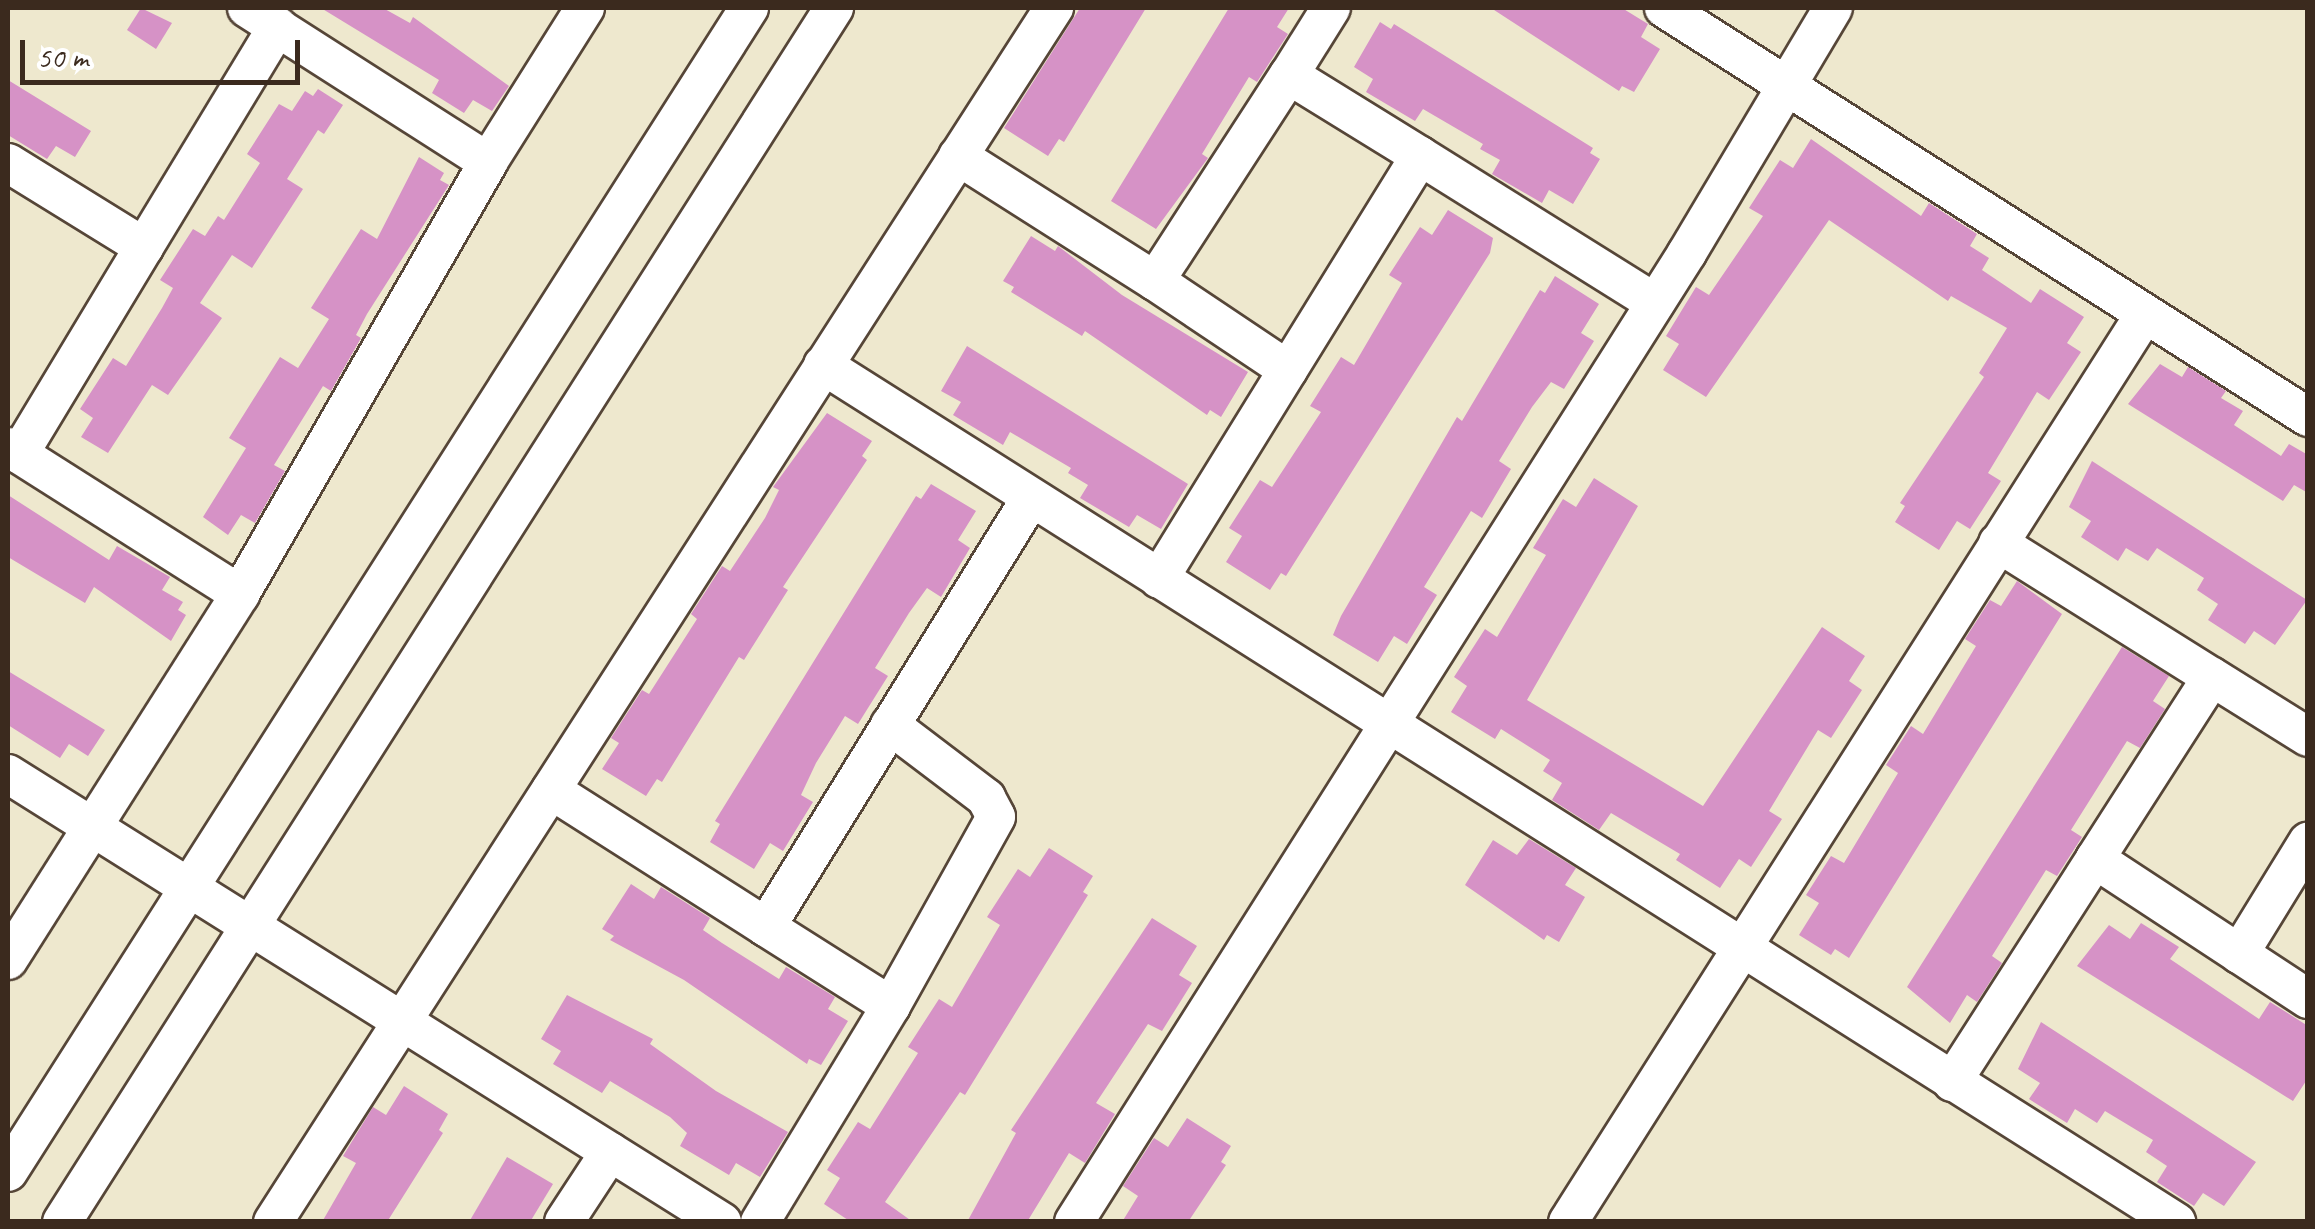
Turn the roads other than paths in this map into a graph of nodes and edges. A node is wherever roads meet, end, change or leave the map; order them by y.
1 (585, 8) edge
2 (749, 8) edge
3 (834, 8) edge
4 (1054, 8) edge
5 (1331, 8) edge
6 (1664, 8) edge
7 (1833, 8) edge
8 (262, 17) edge
9 (1290, 74) junction
10 (1787, 85) junction
11 (958, 156) junction
12 (1420, 156) junction
13 (488, 162) junction
14 (8, 163) edge
15 (144, 248) junction
16 (1155, 282) junction
17 (1655, 302) junction
18 (2145, 314) junction
19 (823, 366) junction
20 (1288, 370) junction
21 (2308, 417) edge
22 (14, 451) edge
23 (1031, 498) junction
24 (1998, 544) junction
25 (1159, 579) junction
26 (240, 594) junction
27 (2212, 677) junction
28 (890, 725) junction
29 (1388, 725) junction
30 (2308, 737) edge
31 (8, 774) edge
32 (551, 790) junction
33 (90, 829) junction
34 (2308, 842) edge
35 (2095, 860) junction
36 (186, 888) junction
37 (247, 924) junction
38 (766, 927) junction
39 (1741, 950) junction
40 (2239, 954) junction
41 (8, 960) edge
42 (2308, 998) edge
43 (890, 1006) junction
44 (402, 1021) junction
45 (1952, 1082) junction
46 (610, 1152) junction
47 (8, 1172) edge
48 (62, 1222) edge
49 (274, 1222) edge
50 (564, 1222) edge
51 (722, 1222) edge
52 (760, 1222) edge
53 (1074, 1222) edge
54 (1568, 1222) edge
55 (2176, 1222) edge

1 - 13 street
2 - 36 street
3 - 37 street
4 - 11 street
5 - 9 street
6 - 10 street
7 - 10 street
8 - 13 street
8 - 15 street
9 - 12 street
9 - 16 street
10 - 17 street
10 - 18 street
11 - 16 street
11 - 19 street
12 - 17 street
12 - 20 street
13 - 26 street
14 - 15 street
15 - 22 street
16 - 20 street
17 - 29 street
18 - 21 street
18 - 24 street
19 - 23 street
19 - 32 street
20 - 25 street
22 - 26 street
23 - 25 street
23 - 28 street
24 - 27 street
24 - 39 street
25 - 29 street
26 - 33 street
27 - 30 street
27 - 35 street
28 - 38 street
28 - 43 street
29 - 39 street
29 - 53 street
31 - 33 street
32 - 38 street
32 - 44 street
33 - 36 street
33 - 41 street
34 - 40 street
35 - 40 street
35 - 45 street
36 - 37 street
36 - 47 street
37 - 44 street
37 - 48 street
38 - 43 street
39 - 45 street
39 - 54 street
40 - 42 street
43 - 52 street
44 - 46 street
44 - 49 street
45 - 55 street
46 - 50 street
46 - 51 street

